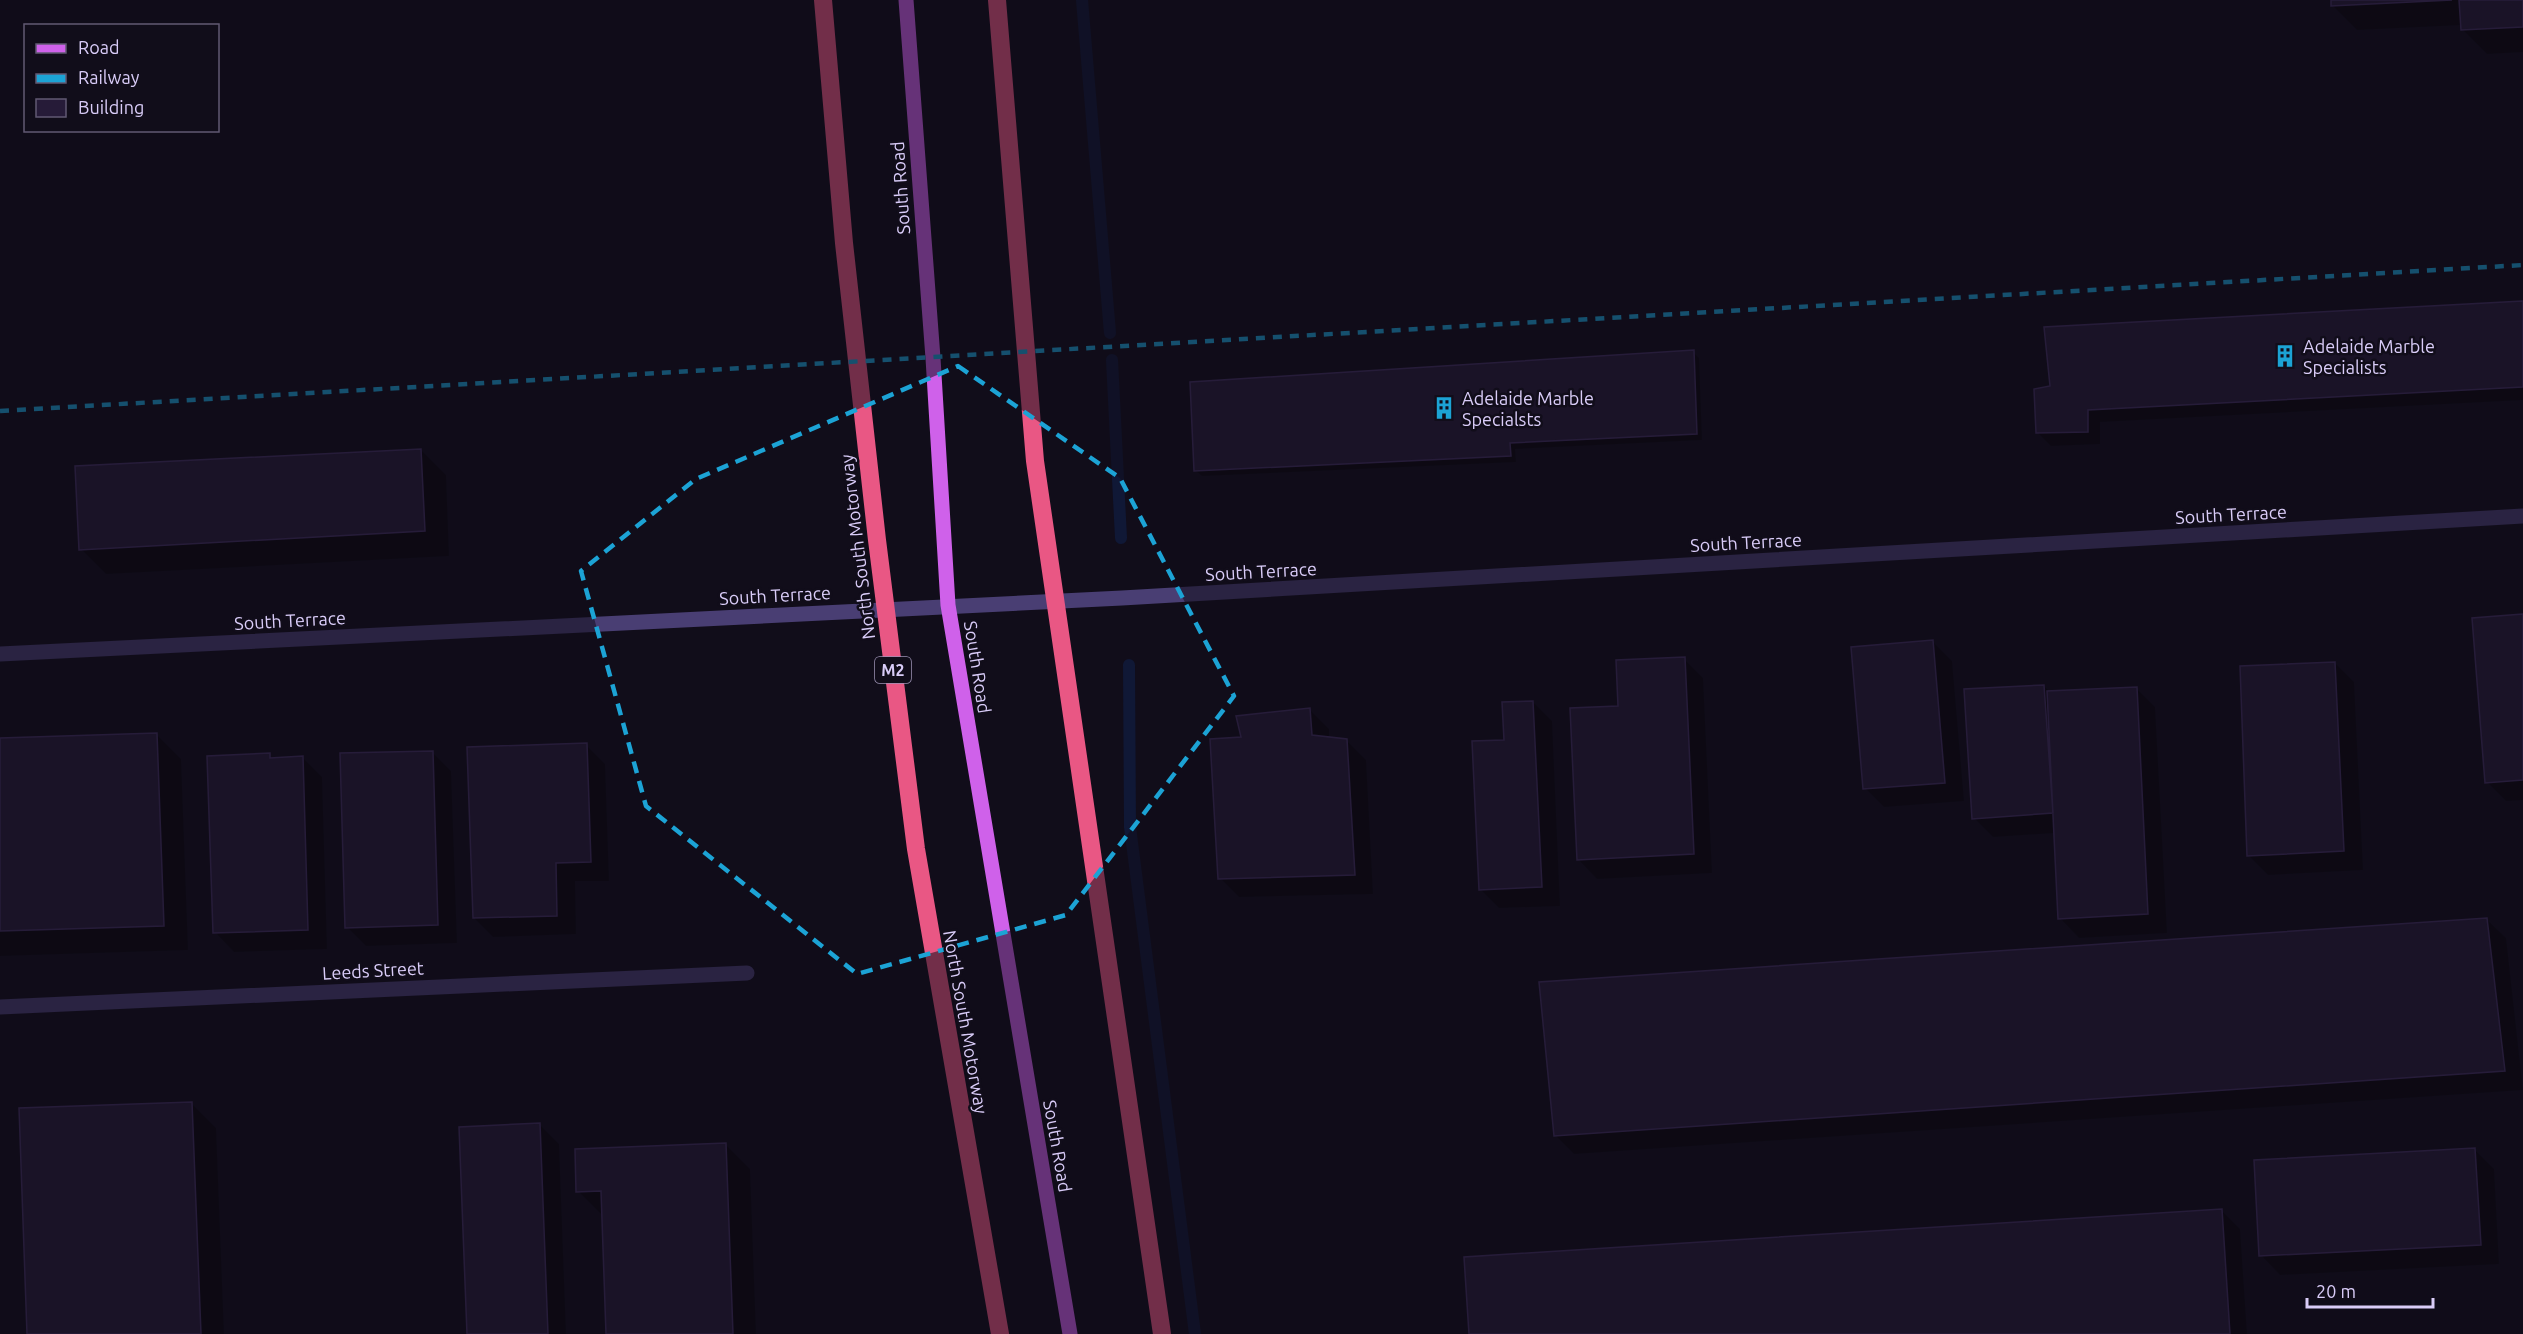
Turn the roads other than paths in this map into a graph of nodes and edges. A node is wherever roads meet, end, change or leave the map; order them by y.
1 (823, 0) edge
2 (906, 0) edge
3 (997, 0) edge
4 (2523, 516) edge
5 (948, 605) junction
6 (0, 654) edge
7 (747, 973) dead end
8 (0, 1007) edge
9 (1000, 1334) edge
10 (1070, 1334) edge
11 (1162, 1334) edge

1 - 9 highway, North South Motorway / M2
2 - 5 main road, South Road
3 - 11 highway
4 - 5 street, South Terrace
5 - 6 street, South Terrace
5 - 10 main road, South Road
7 - 8 street, Leeds Street

